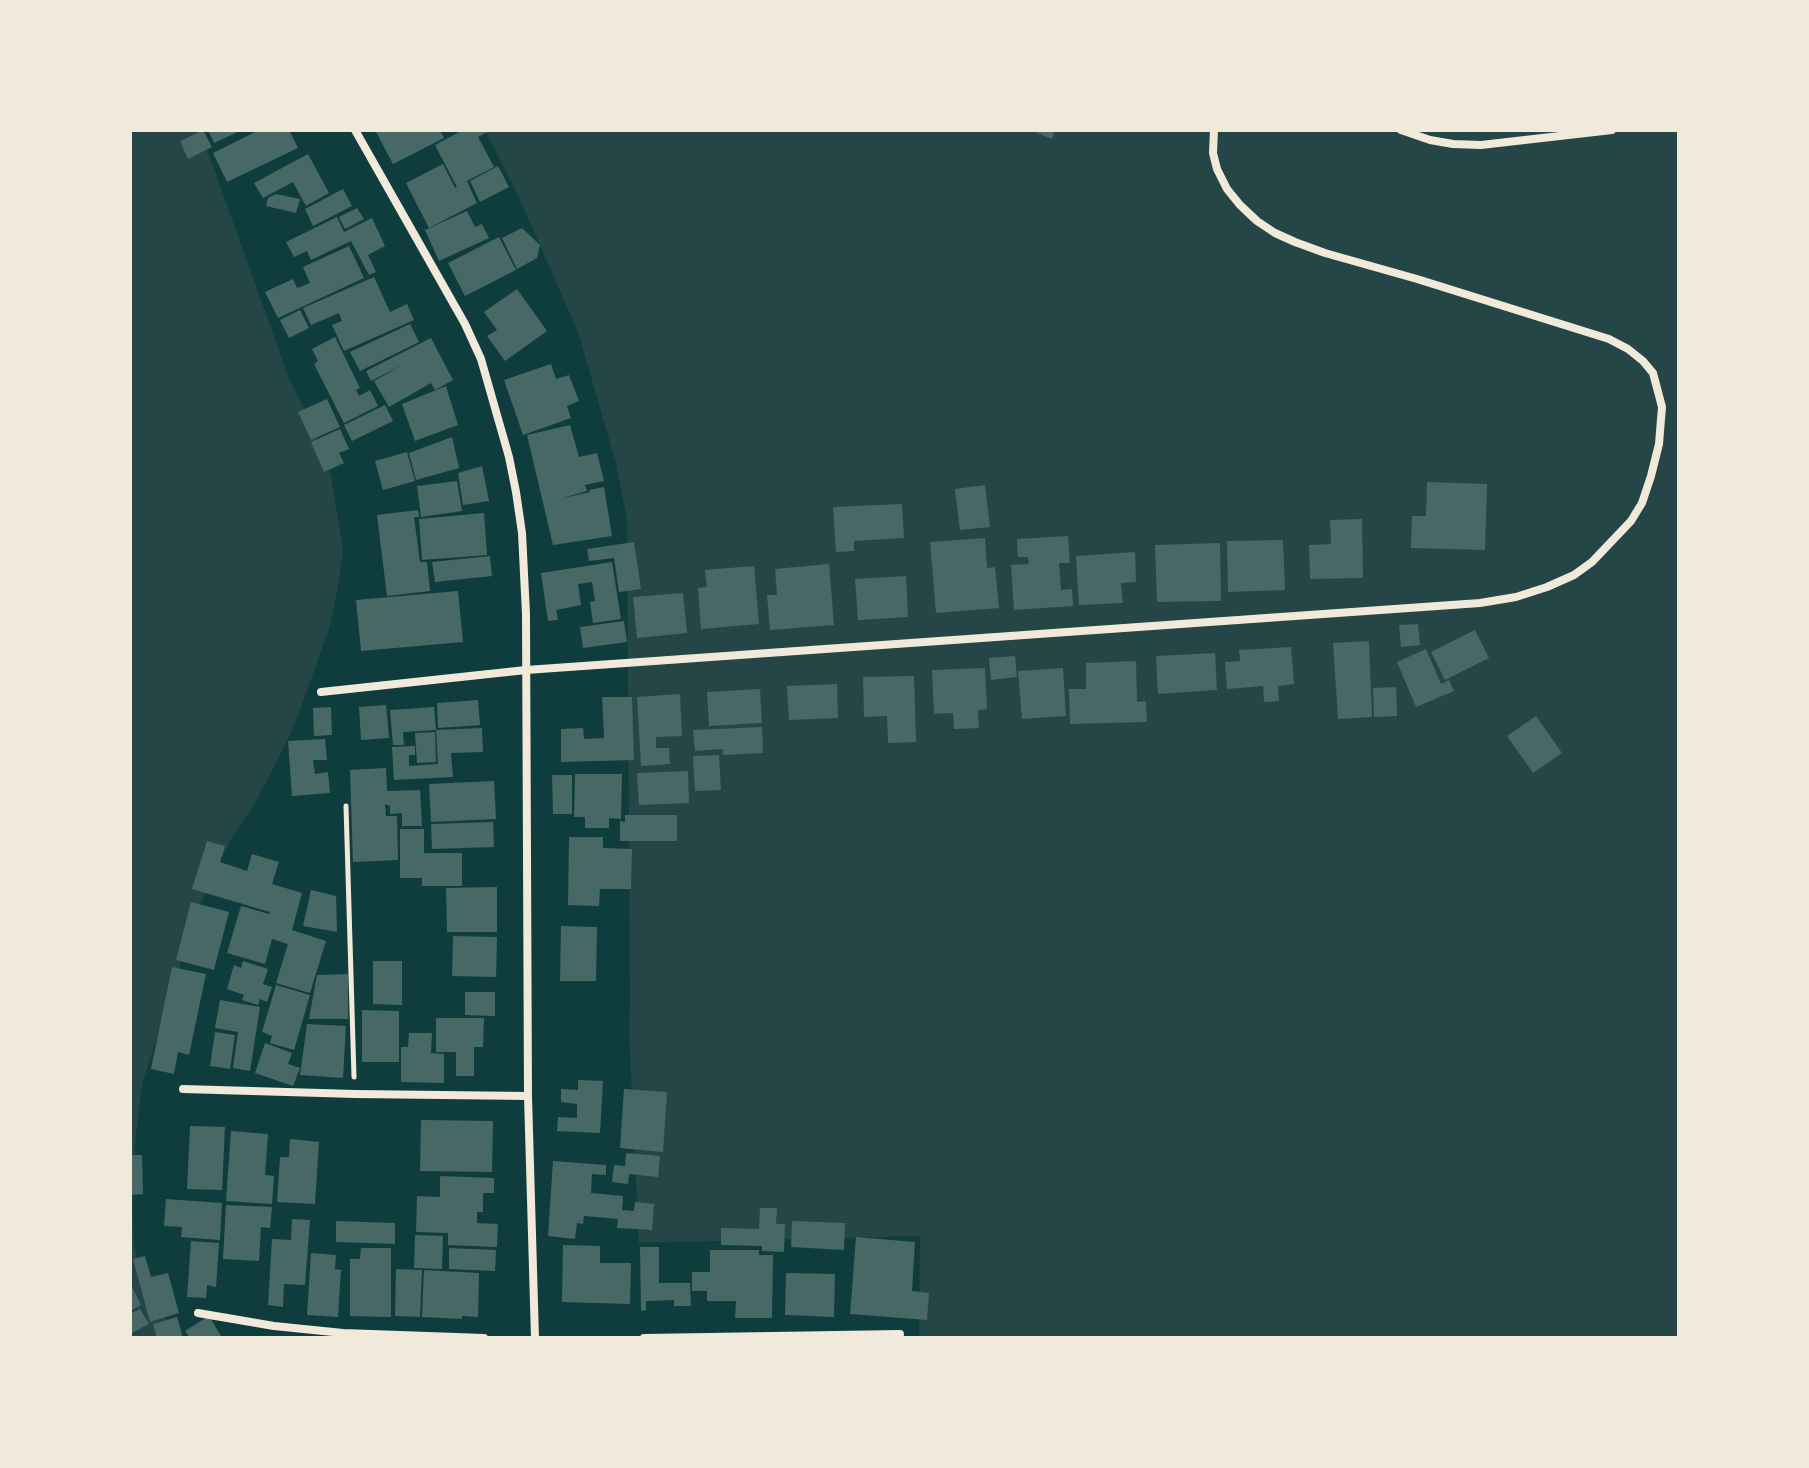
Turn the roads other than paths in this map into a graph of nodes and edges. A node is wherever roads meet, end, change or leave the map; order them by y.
1 (355, 130) edge
2 (1214, 130) edge
3 (1401, 130) edge
4 (1612, 130) edge
5 (526, 670) junction
6 (321, 692) dead end
7 (183, 1089) dead end
8 (528, 1096) junction
9 (198, 1313) dead end
10 (900, 1334) dead end
11 (484, 1338) edge
12 (535, 1338) edge
13 (644, 1338) edge

1 - 5 street
2 - 5 street
3 - 4 street
5 - 6 street
5 - 8 street
7 - 8 street
8 - 12 street
9 - 11 street
10 - 13 street

